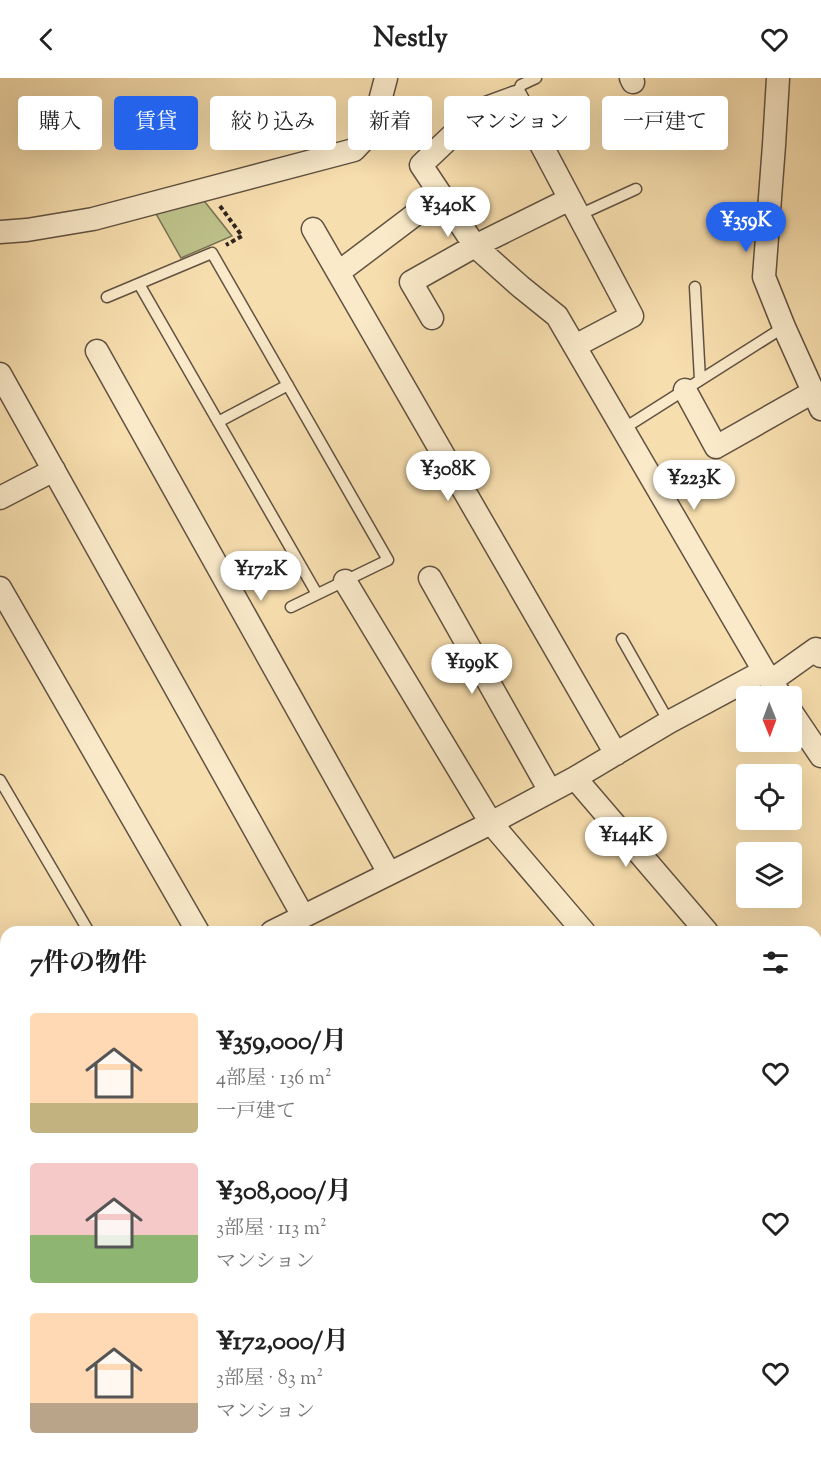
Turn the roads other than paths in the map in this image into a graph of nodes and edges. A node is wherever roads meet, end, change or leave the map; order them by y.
1 (386, 78) edge
2 (536, 78) edge
3 (778, 78) edge
4 (516, 96) edge
5 (444, 143) edge
6 (544, 150) edge
7 (636, 189) dead end
8 (441, 195) junction
9 (575, 207) junction
10 (313, 229) dead end
11 (0, 232) edge
12 (475, 246) junction
13 (339, 272) junction
14 (139, 284) junction
15 (695, 287) dead end
16 (107, 297) dead end
17 (432, 318) dead end
18 (784, 327) junction
19 (575, 346) junction
20 (98, 351) dead end
21 (0, 374) edge
22 (288, 385) junction
23 (692, 385) junction
24 (817, 401) edge
25 (218, 422) junction
26 (623, 429) junction
27 (54, 470) junction
28 (0, 498) edge
29 (430, 578) dead end
30 (345, 581) junction
31 (0, 588) edge
32 (317, 594) junction
33 (291, 607) dead end
34 (622, 639) dead end
35 (821, 656) edge
36 (772, 683) edge
37 (669, 722) junction
38 (802, 728) edge
39 (616, 754) junction
40 (821, 756) edge
41 (575, 778) junction
42 (0, 780) edge
43 (550, 791) junction
44 (491, 823) junction
45 (389, 873) junction
46 (303, 916) junction
47 (85, 926) edge
48 (195, 926) edge
49 (284, 926) edge
50 (579, 926) edge
51 (702, 926) edge

1 - 11 street
2 - 4 lane
3 - 18 street
5 - 8 street
6 - 9 street
7 - 9 lane
8 - 12 street
8 - 13 street
9 - 12 street
9 - 19 street
10 - 13 street
12 - 17 street
12 - 19 street
13 - 39 street
14 - 16 lane
14 - 22 lane
14 - 25 lane
15 - 23 lane
18 - 23 lane
18 - 24 street
19 - 26 street
20 - 45 street
21 - 27 street
22 - 25 lane
22 - 30 lane
23 - 24 street
23 - 26 lane
25 - 32 lane
26 - 36 street
27 - 28 street
27 - 46 street
29 - 43 street
30 - 32 lane
30 - 44 street
31 - 48 street
32 - 33 lane
34 - 37 lane
35 - 36 street
36 - 37 street
37 - 39 street
38 - 40 street
39 - 41 street
41 - 43 street
41 - 51 street
42 - 47 lane
43 - 44 street
44 - 45 street
44 - 50 street
45 - 46 street
46 - 49 street

